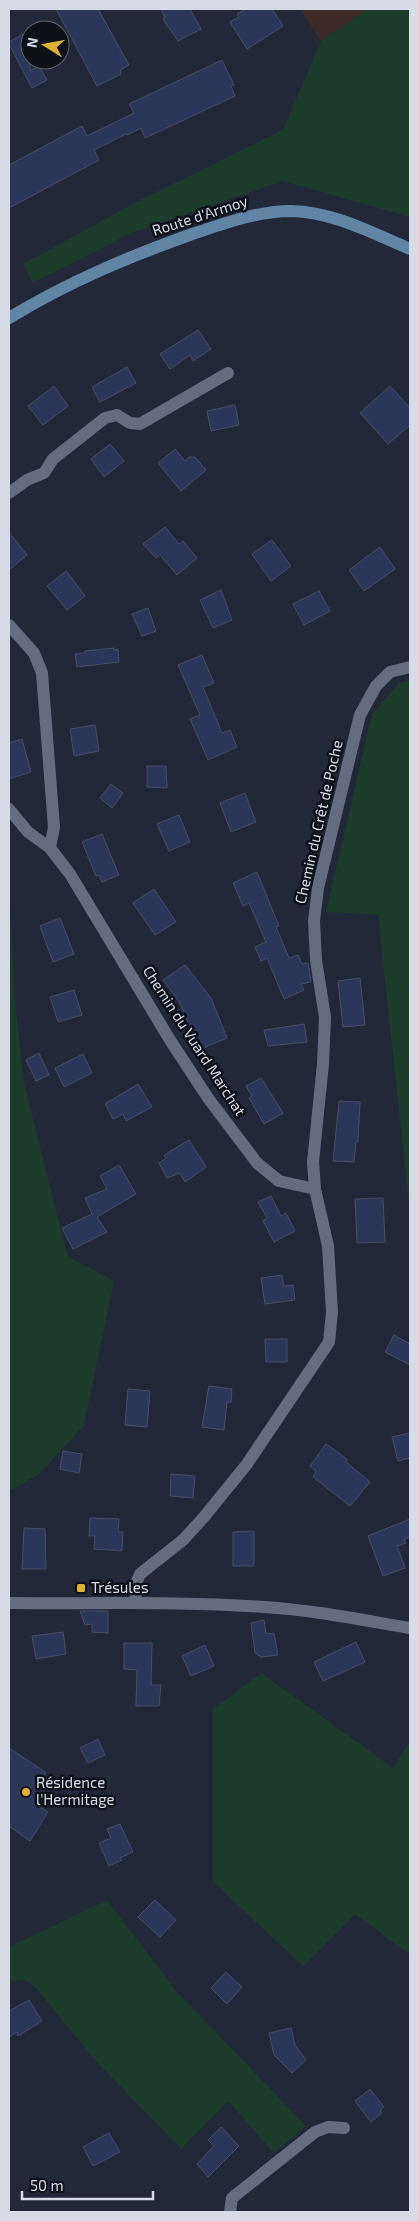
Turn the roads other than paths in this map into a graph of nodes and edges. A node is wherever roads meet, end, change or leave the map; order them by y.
1 (410, 249) edge
2 (9, 318) edge
3 (228, 373) dead end
4 (9, 493) edge
5 (9, 625) edge
6 (410, 666) edge
7 (9, 809) edge
8 (50, 848) junction
9 (315, 1189) junction
10 (9, 1603) edge
11 (135, 1603) junction
12 (410, 1628) edge
13 (344, 2128) dead end
14 (230, 2212) edge

1 - 2 main road, Route d'Armoy
3 - 4 street
5 - 8 street
6 - 9 street, Chemin du Crêt de Poche
7 - 8 street, Chemin du Vuard Marchat
8 - 9 street, Chemin du Vuard Marchat
9 - 11 street
10 - 11 street
11 - 12 street
13 - 14 street

